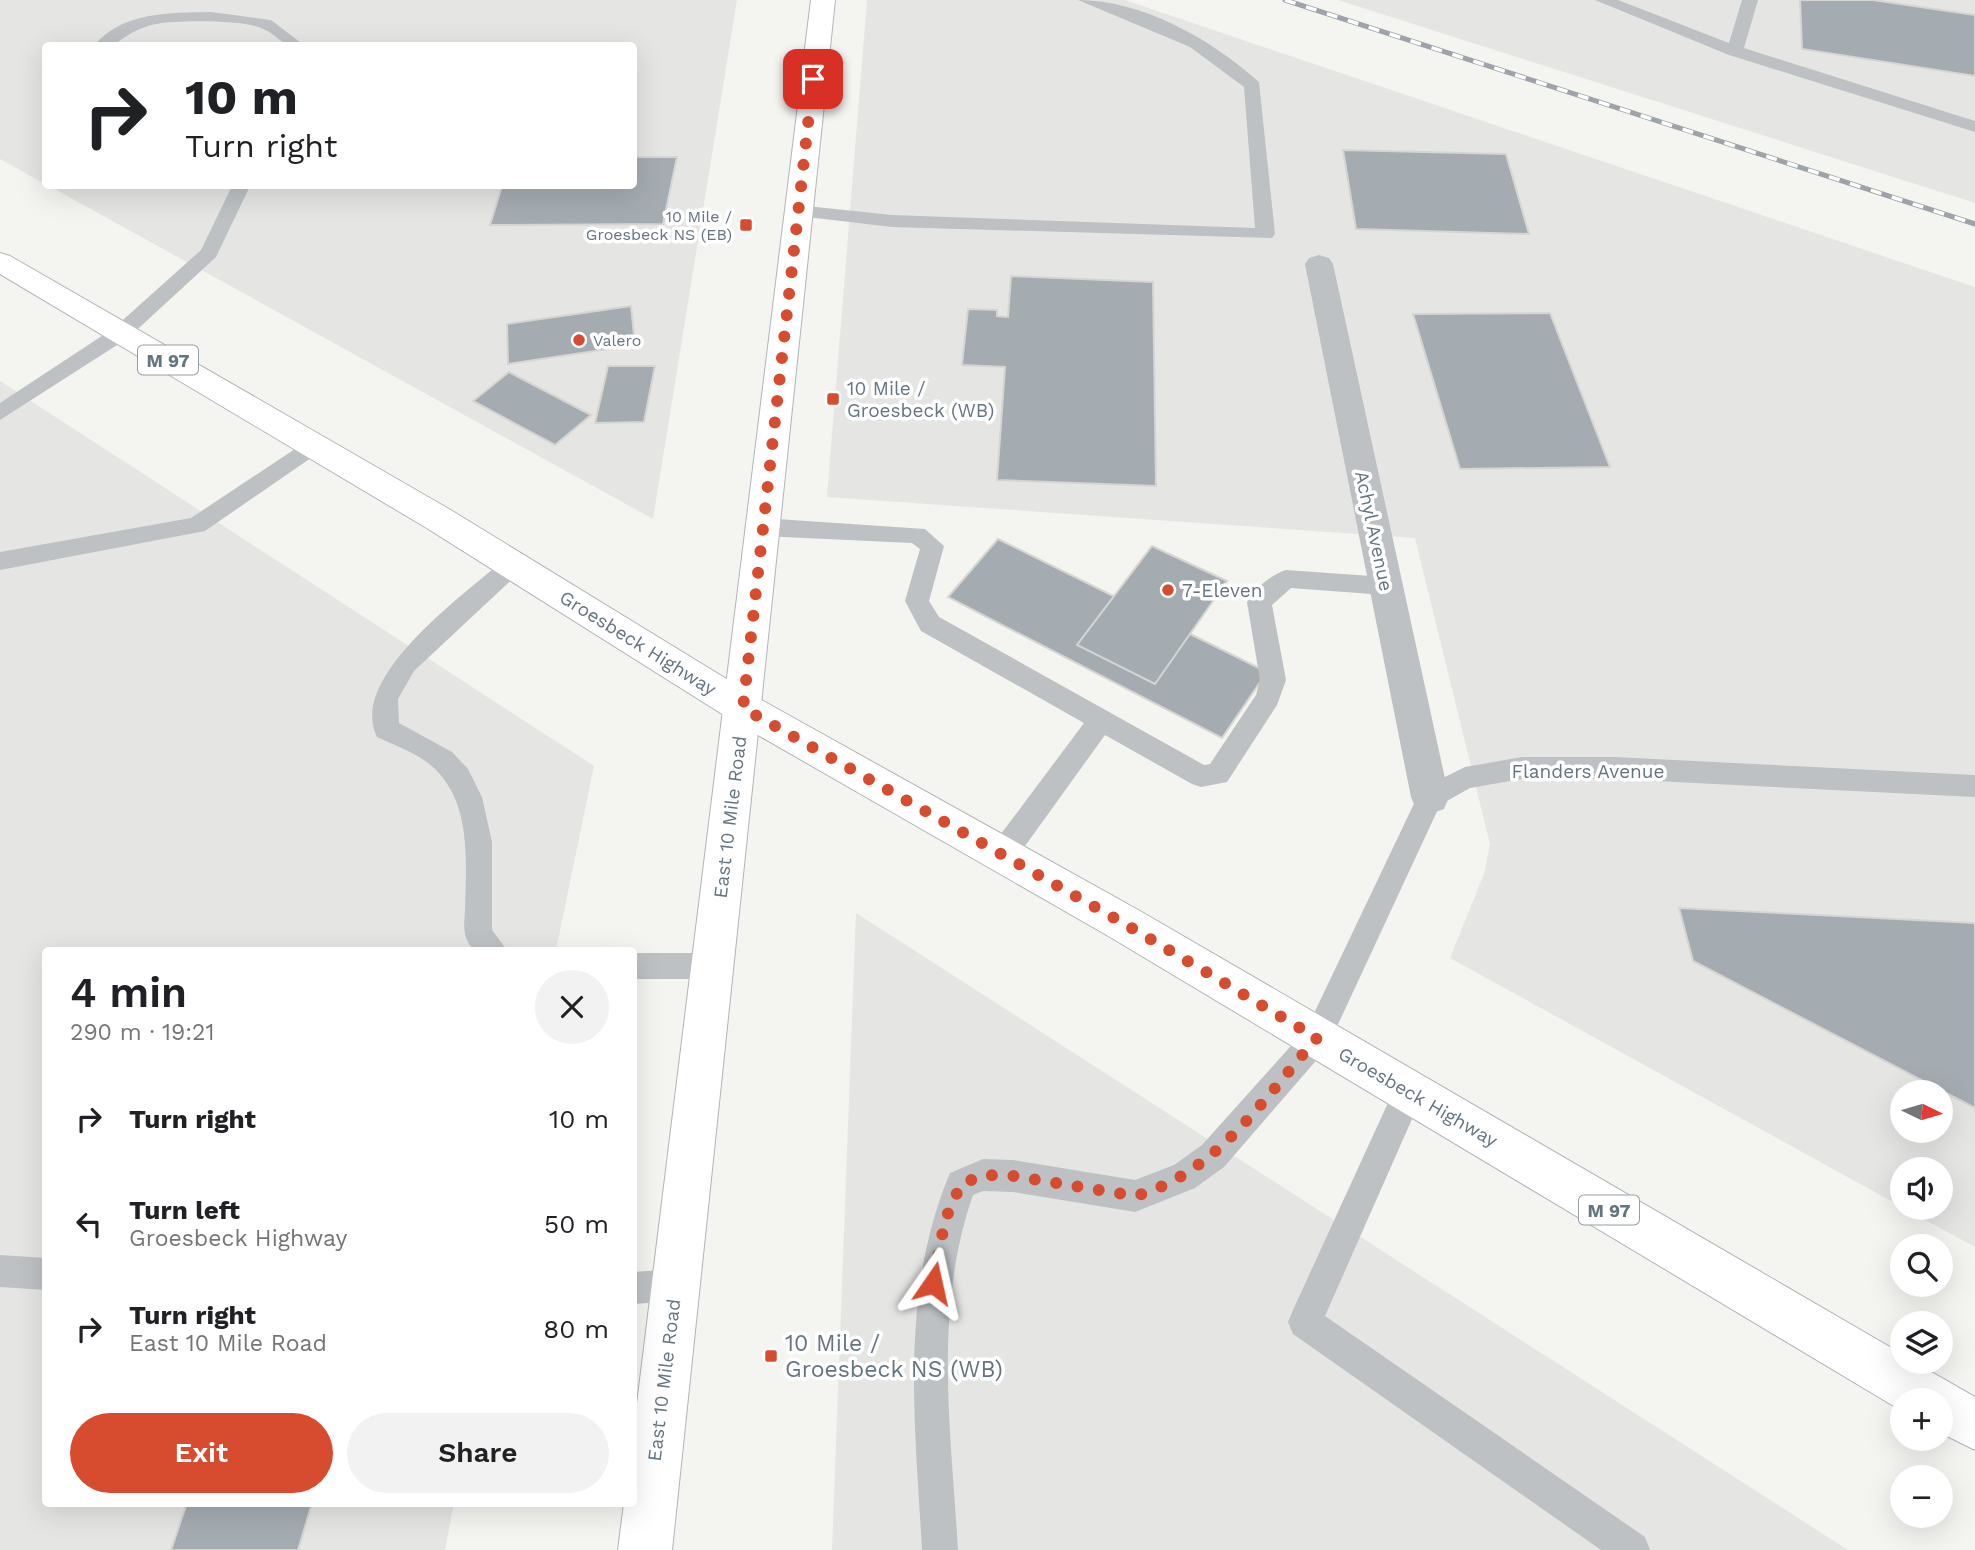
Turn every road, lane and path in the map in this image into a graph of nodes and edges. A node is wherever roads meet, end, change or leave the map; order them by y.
1 (823, 0) edge
2 (1086, 0) edge
3 (1603, 0) edge
4 (1750, 0) edge
5 (107, 42) edge
6 (291, 42) edge
7 (1735, 51) junction
8 (1975, 127) edge
9 (240, 189) edge
10 (797, 211) junction
11 (0, 262) edge
12 (1319, 264) dead end
13 (121, 333) junction
14 (0, 413) edge
15 (313, 445) junction
16 (762, 527) junction
17 (0, 561) edge
18 (513, 565) junction
19 (1385, 586) junction
20 (743, 708) junction
21 (1101, 720) junction
22 (1975, 786) edge
23 (1430, 797) junction
24 (1002, 855) junction
25 (491, 947) edge
26 (637, 966) edge
27 (712, 966) junction
28 (1317, 1038) junction
29 (1409, 1092) junction
30 (0, 1271) edge
31 (42, 1274) edge
32 (654, 1286) edge
33 (1912, 1388) edge
34 (1953, 1412) edge
35 (1975, 1425) edge
36 (645, 1550) edge
37 (940, 1550) edge
38 (1633, 1550) edge

1 - 10 main road, East 10 Mile Road
2 - 10 lane
3 - 7 lane
4 - 7 lane
5 - 6 lane
7 - 8 lane
9 - 13 lane
10 - 16 main road, East 10 Mile Road
11 - 13 main road, Groesbeck Highway / M 97
12 - 19 street, Achyl Avenue
13 - 14 lane
13 - 15 main road, Groesbeck Highway / M 97
15 - 17 lane
15 - 18 main road, Groesbeck Highway / M 97
16 - 20 main road, East 10 Mile Road
16 - 21 lane
18 - 20 main road, Groesbeck Highway / M 97
18 - 25 lane
19 - 21 lane
19 - 23 street, Achyl Avenue
20 - 24 main road, Groesbeck Highway / M 97
20 - 27 main road, East 10 Mile Road
21 - 24 lane
22 - 23 lane, Flanders Avenue
23 - 28 lane
24 - 28 main road, Groesbeck Highway / M 97
26 - 27 lane
27 - 32 main road, East 10 Mile Road
28 - 29 main road, Groesbeck Highway / M 97
28 - 37 lane
29 - 33 main road, Groesbeck Highway / M 97
29 - 38 lane
30 - 31 lane
32 - 36 main road, East 10 Mile Road
34 - 35 main road

